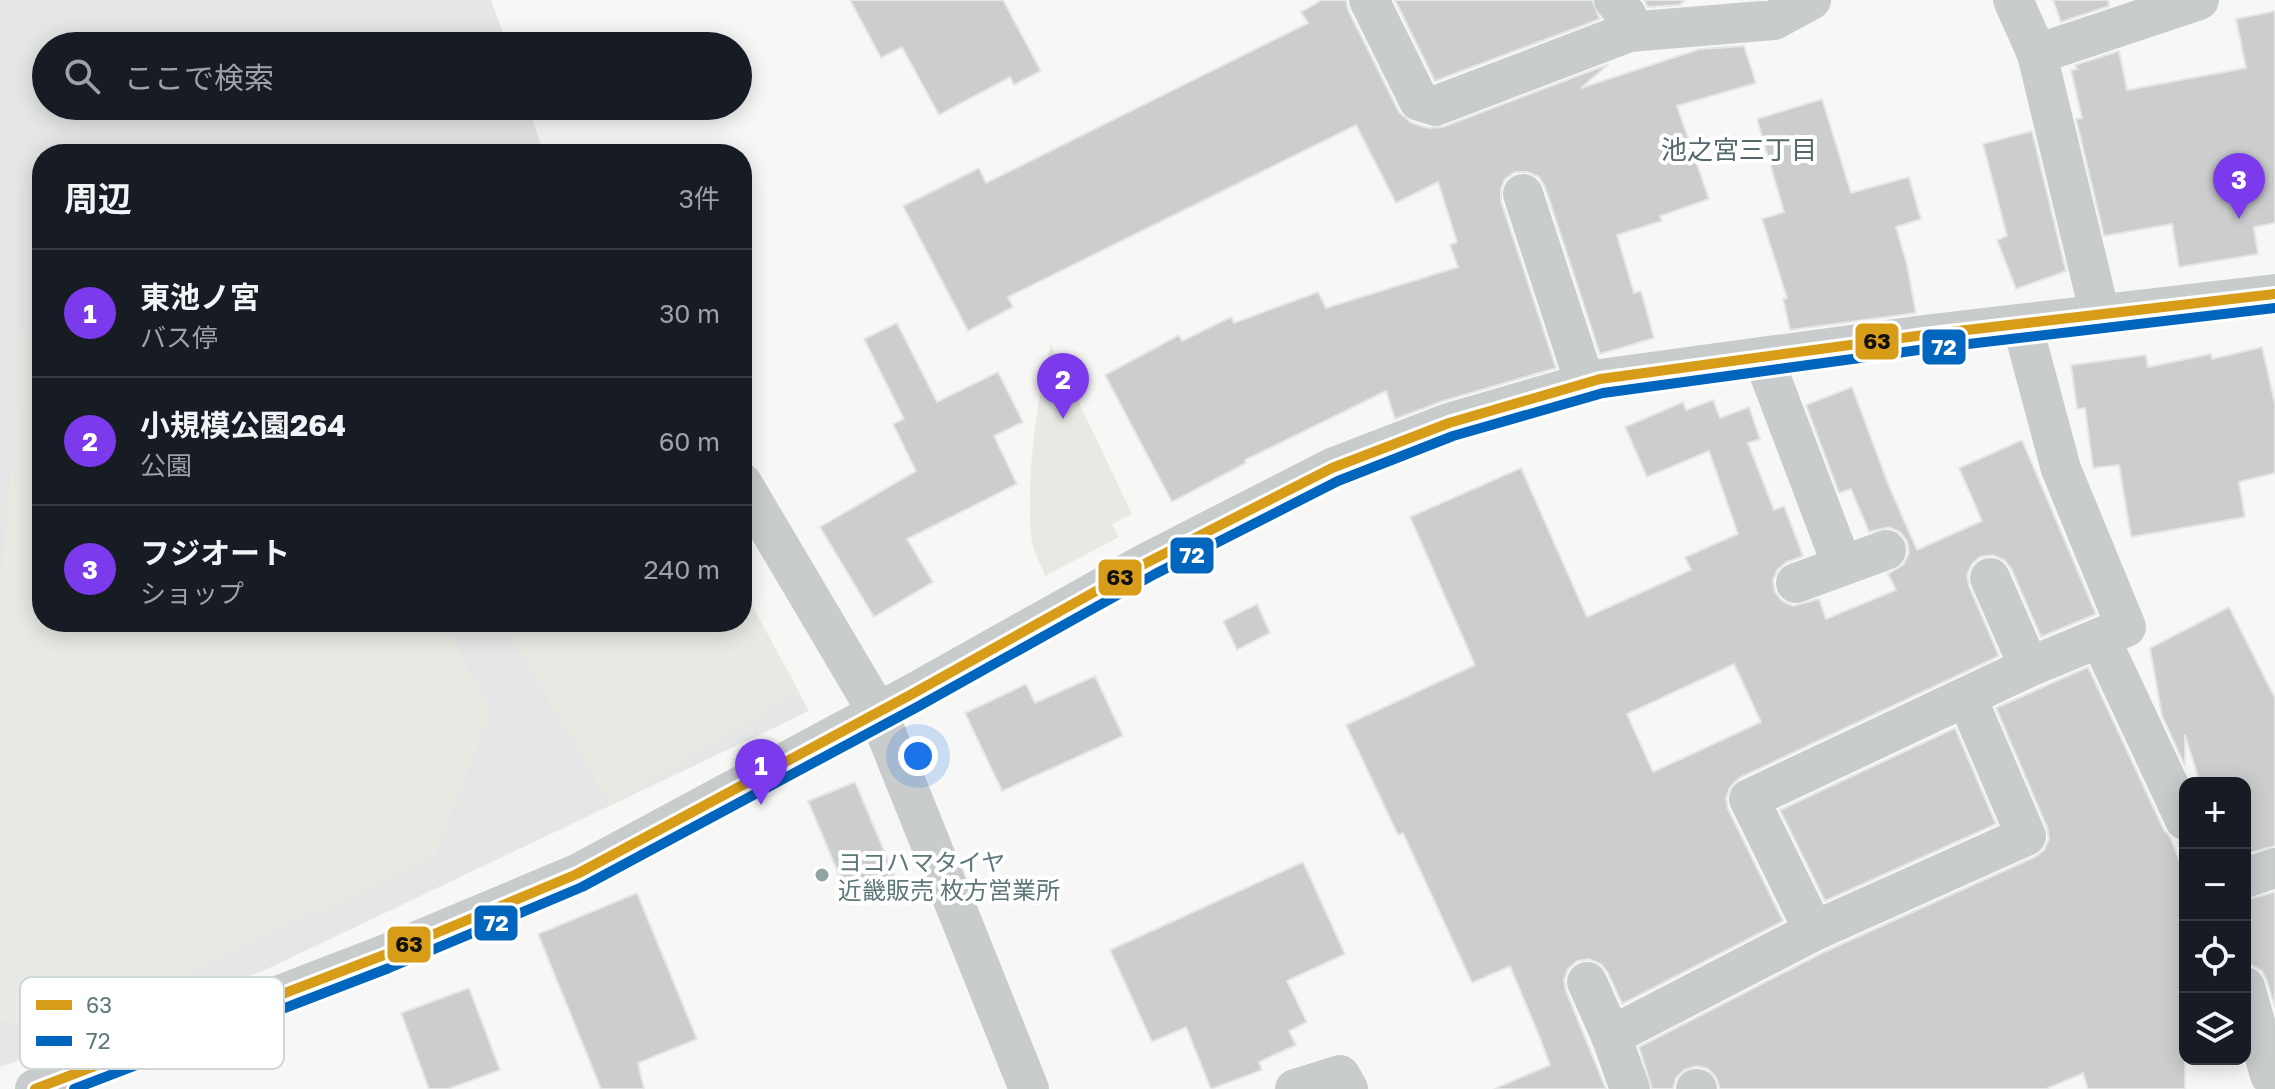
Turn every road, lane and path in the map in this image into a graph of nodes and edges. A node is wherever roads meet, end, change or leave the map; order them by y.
1 (1369, 0) edge
2 (1811, 0) edge
3 (2013, 0) edge
4 (2199, 0) edge
5 (1765, 10) edge
6 (1622, 16) edge
7 (2037, 54) junction
8 (1523, 194) dead end
9 (2275, 294) edge
10 (2100, 315) junction
11 (2022, 324) junction
12 (1763, 357) junction
13 (1585, 383) junction
14 (752, 500) edge
15 (1886, 550) dead end
16 (1842, 565) junction
17 (1990, 578) dead end
18 (1796, 583) dead end
19 (2100, 638) junction
20 (2029, 667) junction
21 (1967, 698) junction
22 (878, 713) junction
23 (2179, 807) edge
24 (2275, 868) edge
25 (2251, 876) edge
26 (1814, 931) junction
27 (1587, 982) dead end
28 (284, 993) edge
29 (2258, 1008) edge
30 (1611, 1036) junction
31 (87, 1069) edge
32 (2270, 1075) dead end
33 (35, 1089) edge
34 (1029, 1089) edge
35 (1295, 1089) edge
36 (1348, 1089) edge
37 (1630, 1089) edge

1 - 6 street
2 - 5 street
3 - 7 street
4 - 7 street
5 - 6 street
7 - 10 street
8 - 13 street
9 - 10 street
10 - 11 street
11 - 12 street
11 - 19 street
12 - 13 street
12 - 16 street
13 - 22 street
14 - 22 street
15 - 16 street
16 - 18 street
17 - 20 street
19 - 20 street
19 - 23 street
20 - 21 street
21 - 26 street
21 - 26 street
22 - 28 street
22 - 34 street
24 - 25 street
26 - 30 street
27 - 30 street
29 - 32 street
30 - 37 street
31 - 33 street
35 - 36 street

